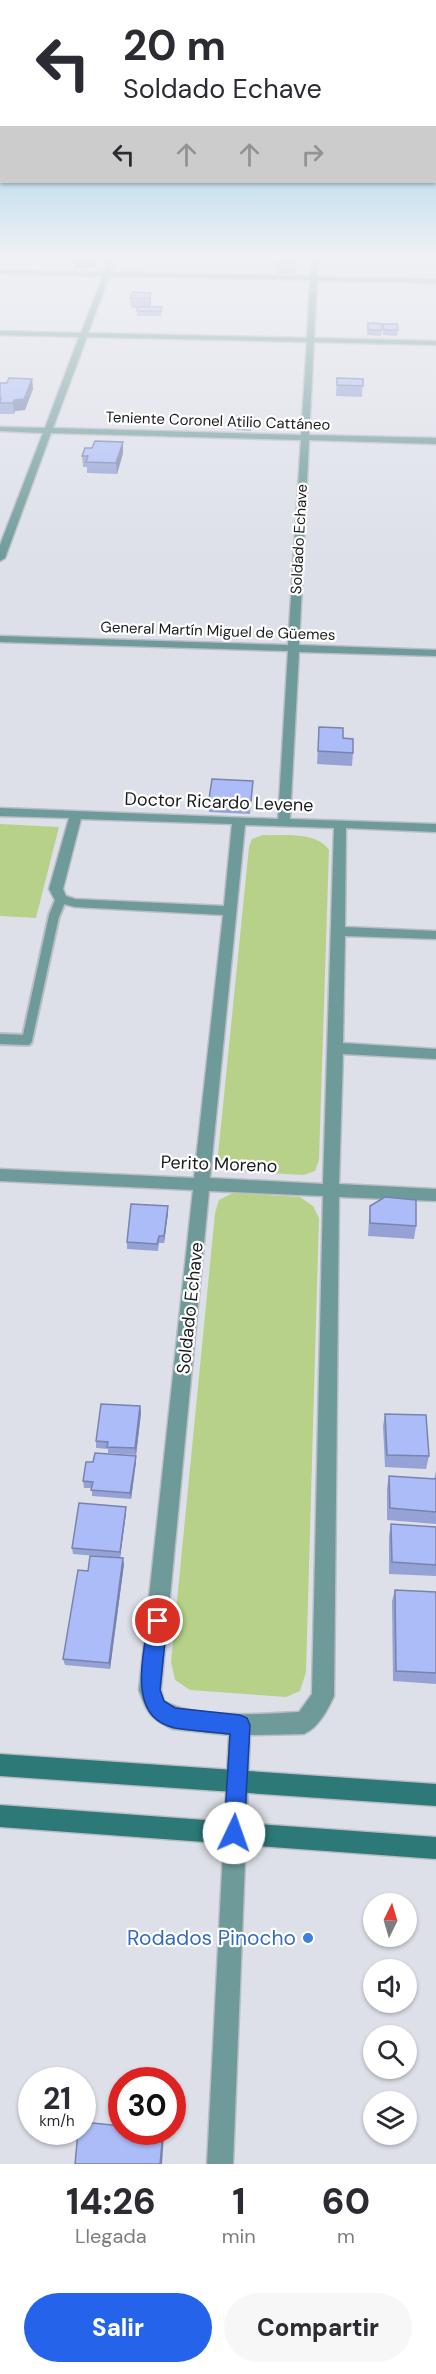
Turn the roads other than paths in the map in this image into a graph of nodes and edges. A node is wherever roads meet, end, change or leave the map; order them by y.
1 (76, 356) edge
2 (308, 356) edge
3 (0, 429) edge
4 (48, 430) junction
5 (304, 437) junction
6 (436, 441) edge
7 (0, 521) edge
8 (14, 521) junction
9 (0, 558) edge
10 (0, 639) edge
11 (293, 648) junction
12 (436, 653) edge
13 (0, 812) edge
14 (76, 815) junction
15 (239, 821) junction
16 (284, 822) junction
17 (340, 824) junction
18 (436, 828) edge
19 (61, 898) junction
20 (231, 911) junction
21 (338, 931) junction
22 (436, 935) edge
23 (0, 1040) edge
24 (336, 1048) junction
25 (436, 1054) edge
26 (0, 1175) edge
27 (203, 1183) junction
28 (330, 1188) junction
29 (436, 1195) edge
30 (240, 1725) junction
31 (0, 1765) edge
32 (237, 1781) junction
33 (436, 1796) edge
34 (0, 1816) edge
35 (234, 1833) junction
36 (436, 1848) edge
37 (220, 2164) edge

1 - 4 street
2 - 5 street, Soldado Echave
3 - 4 street, Teniente Coronel Atilio Cattáneo
4 - 5 street, Teniente Coronel Atilio Cattáneo
4 - 8 street
5 - 6 street, Teniente Coronel Atilio Cattáneo
5 - 11 street, Soldado Echave
7 - 8 street
8 - 9 street
10 - 11 street, General Martín Miguel de Güemes
11 - 12 street, General Martín Miguel de Güemes
11 - 16 street, Soldado Echave
13 - 14 street, Doctor Ricardo Levene
14 - 15 street, Doctor Ricardo Levene
14 - 19 street
15 - 16 street, Doctor Ricardo Levene
15 - 20 street, Soldado Echave
16 - 17 street, Doctor Ricardo Levene
17 - 18 street, Doctor Ricardo Levene
17 - 21 street
19 - 20 street
19 - 23 lane
20 - 27 street, Soldado Echave
21 - 22 street
21 - 24 street
24 - 25 street
24 - 28 street
26 - 27 street, Perito Moreno
27 - 28 street, Perito Moreno
27 - 30 street, Soldado Echave
28 - 29 street, Perito Moreno
28 - 30 street, Soldado Echave
30 - 32 street
31 - 32 street
32 - 33 street
32 - 35 street
34 - 35 street
35 - 36 street
35 - 37 street

